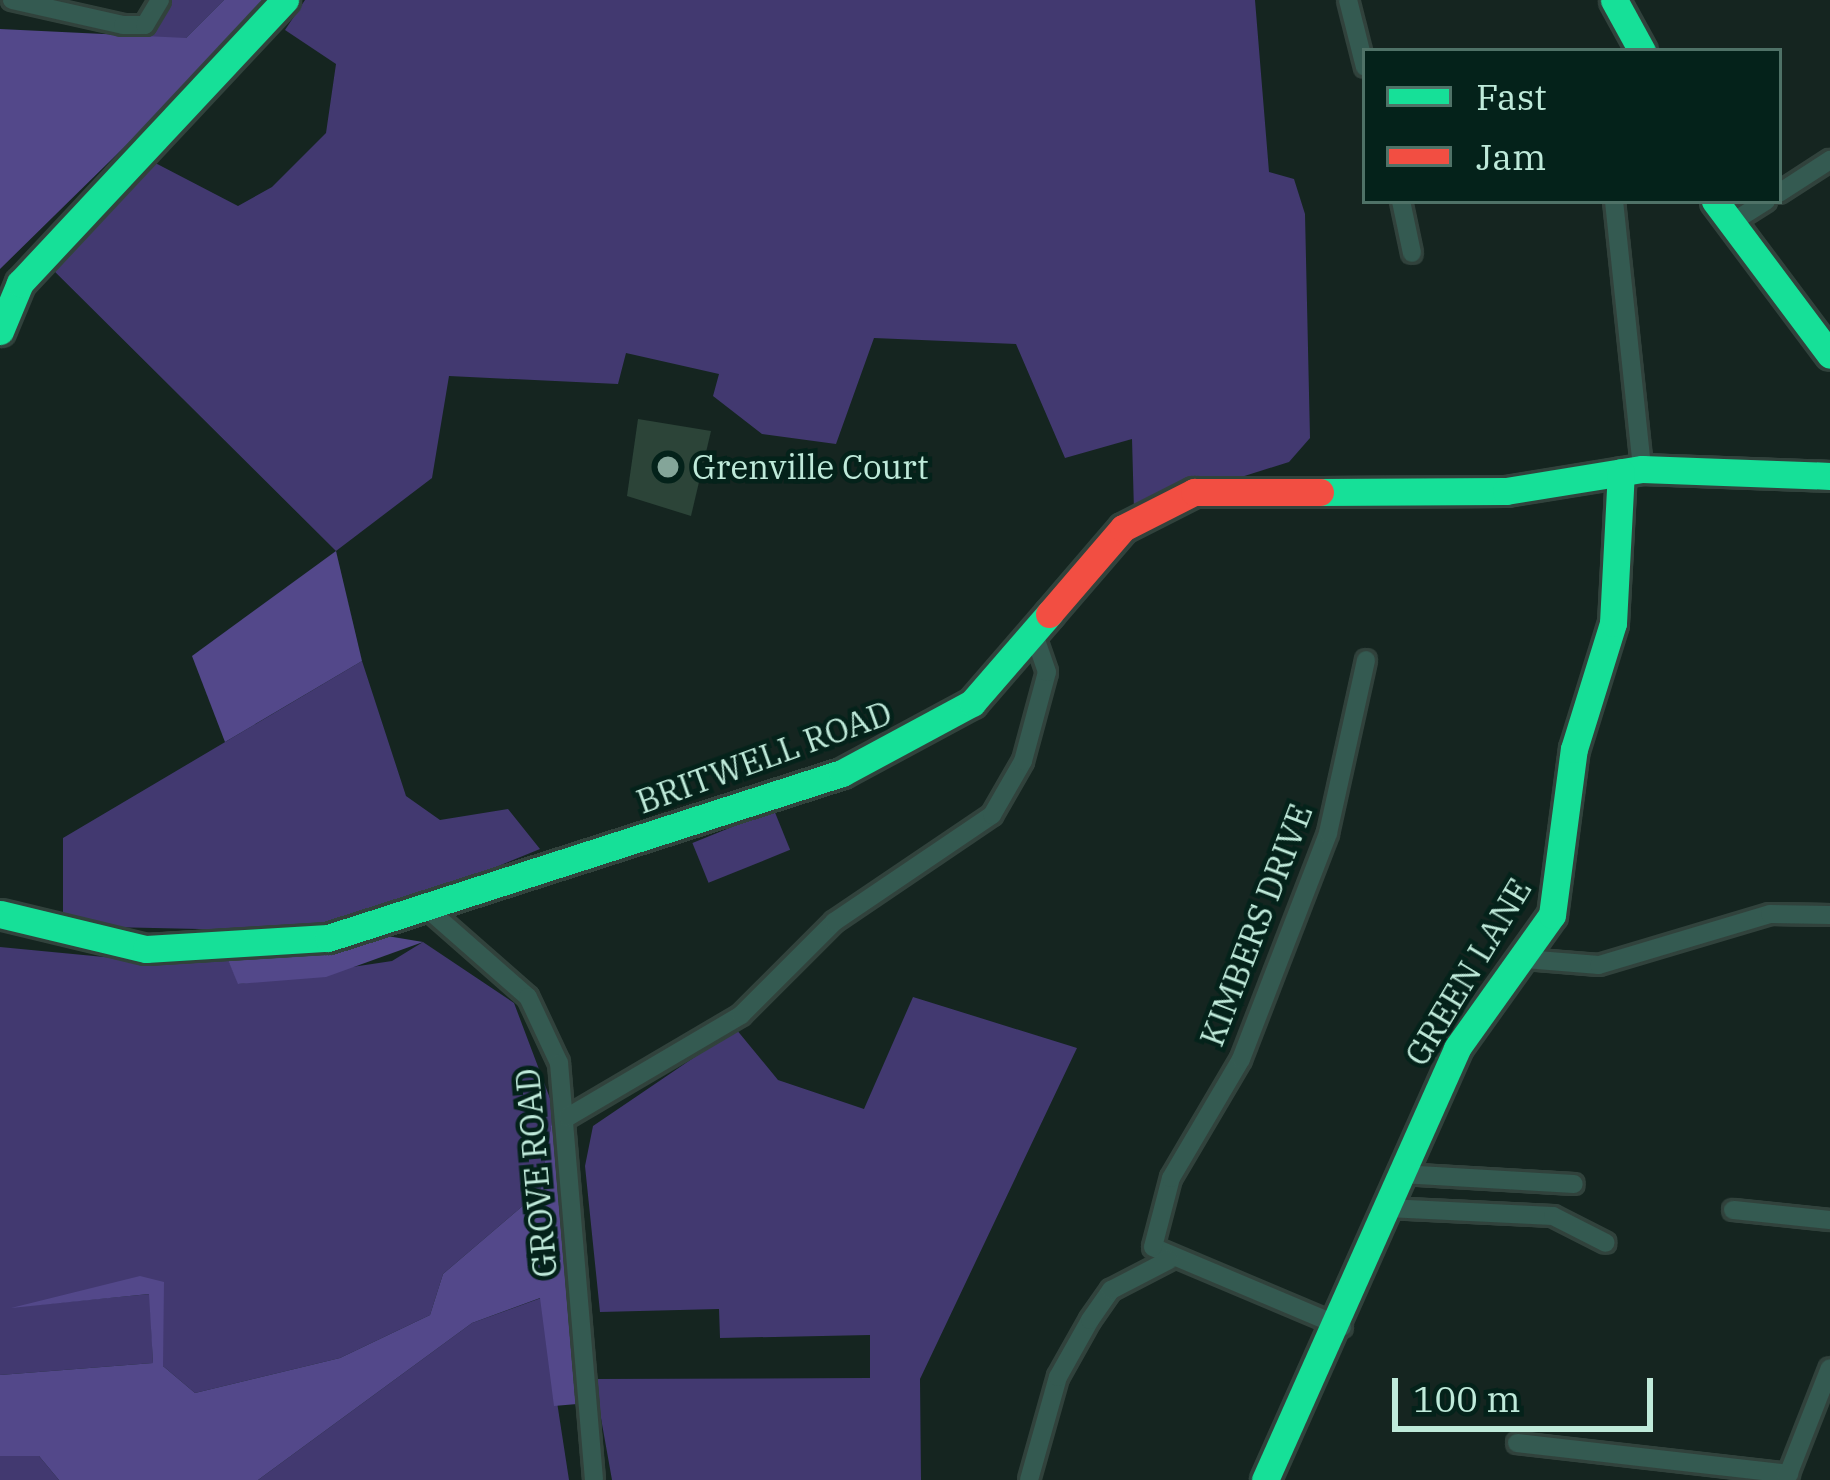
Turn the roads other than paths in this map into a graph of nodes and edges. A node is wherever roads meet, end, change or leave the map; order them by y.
1 (12, 0) edge
2 (160, 0) edge
3 (285, 0) edge
4 (1348, 0) edge
5 (1614, 0) edge
6 (1640, 48) edge
7 (1362, 55) edge
8 (1830, 160) edge
9 (1782, 191) edge
10 (1402, 204) edge
11 (1614, 204) edge
12 (1755, 204) edge
13 (1721, 213) edge
14 (1412, 253) dead end
15 (0, 331) edge
16 (1830, 355) edge
17 (1631, 471) junction
18 (1830, 476) edge
19 (1036, 640) junction
20 (1366, 660) dead end
21 (430, 911) junction
22 (0, 914) edge
23 (1830, 915) edge
24 (1525, 959) junction
25 (568, 1117) junction
26 (1401, 1174) junction
27 (1574, 1184) dead end
28 (1387, 1208) junction
29 (1732, 1210) dead end
30 (1830, 1220) edge
31 (1606, 1243) dead end
32 (1169, 1260) junction
33 (1342, 1328) junction
34 (1830, 1368) edge
35 (1517, 1443) dead end
36 (1787, 1477) edge
37 (594, 1480) edge
38 (1029, 1480) edge
39 (1265, 1480) edge

1 - 2 street
3 - 15 street
4 - 7 street
5 - 6 street
8 - 9 street
10 - 14 street
11 - 17 street, GREEN LANE
12 - 13 street
13 - 16 street
17 - 18 street, BRITWELL ROAD
17 - 19 street, BRITWELL ROAD
17 - 24 street, GREEN LANE
19 - 21 street, BRITWELL ROAD
19 - 25 street
20 - 32 street, KIMBERS DRIVE
21 - 22 street, BRITWELL ROAD
21 - 25 street, GROVE ROAD
23 - 24 street
24 - 26 street, GREEN LANE
25 - 37 street, GROVE ROAD
26 - 27 street
26 - 28 street, GREEN LANE
28 - 31 street
28 - 33 street, GREEN LANE
29 - 30 street
32 - 33 street
32 - 38 street
33 - 39 street, GREEN LANE
34 - 36 street
35 - 36 street

